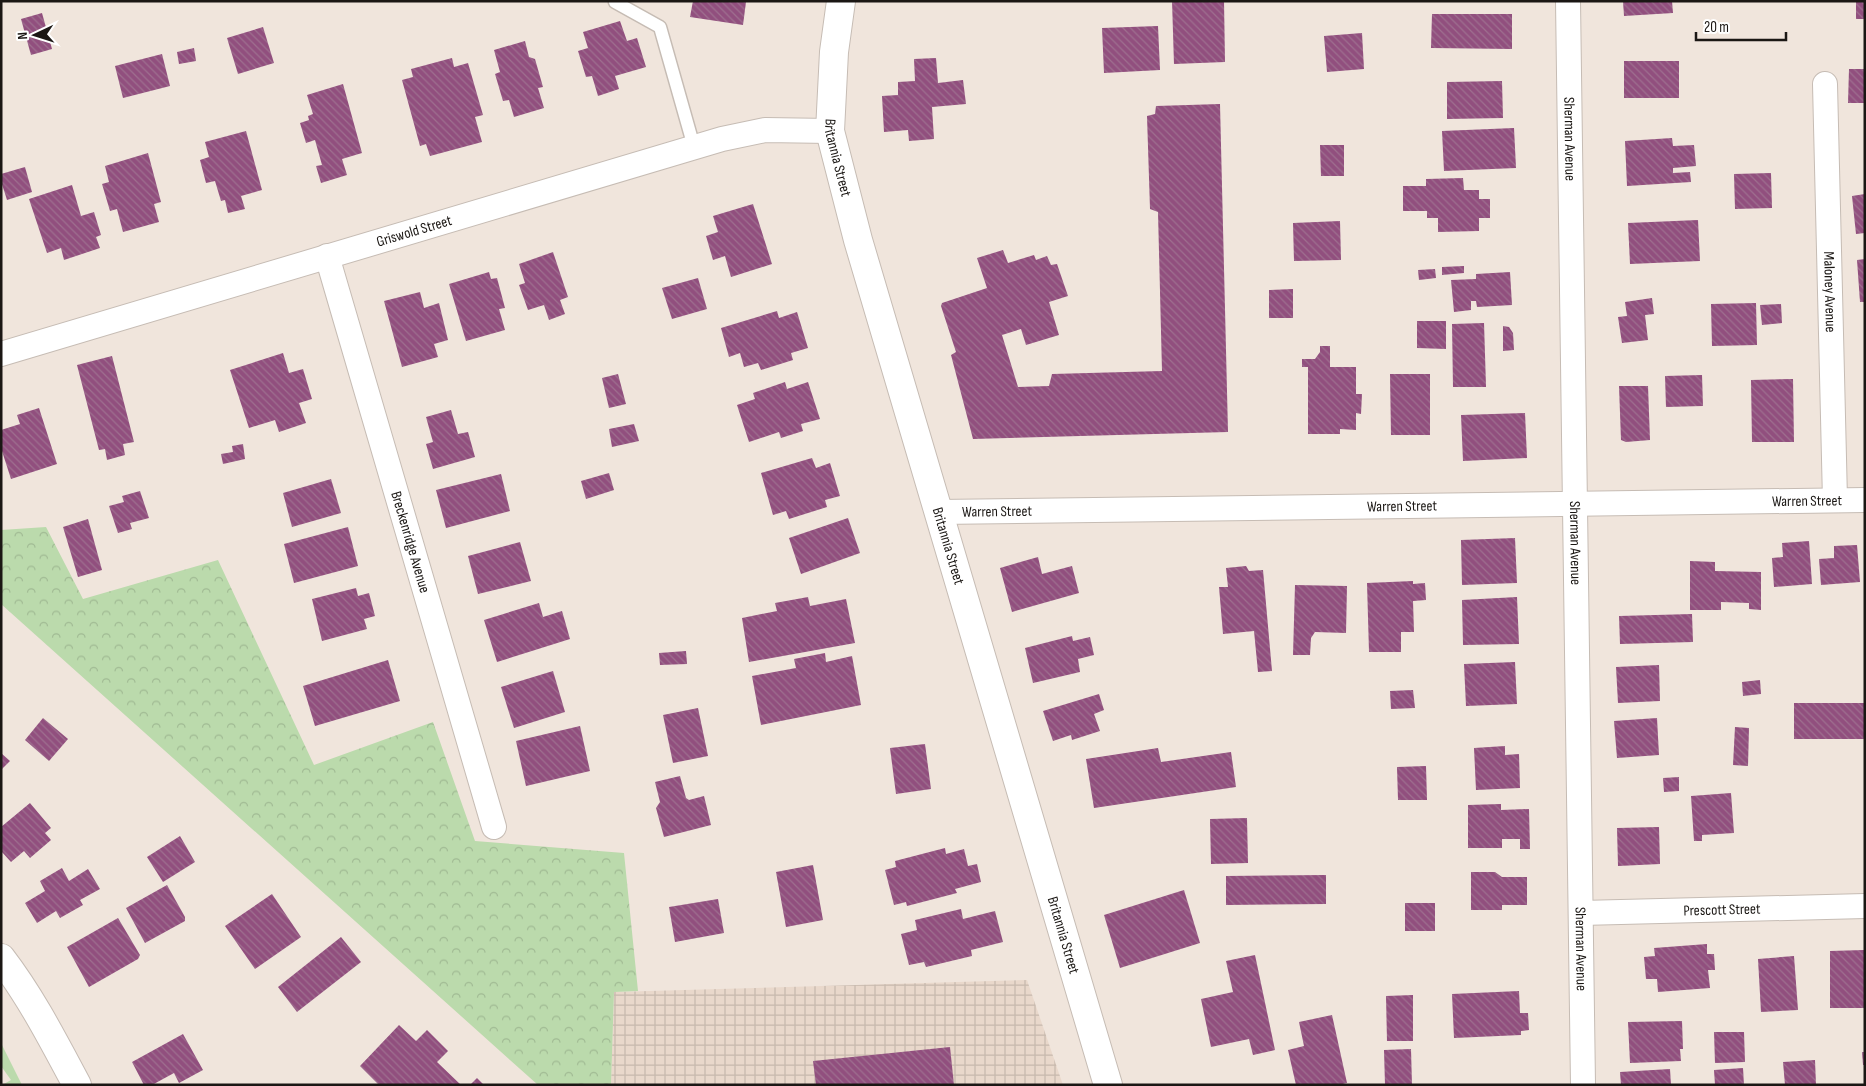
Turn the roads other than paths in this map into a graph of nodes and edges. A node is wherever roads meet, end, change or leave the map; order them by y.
1 (841, 1) edge
2 (1568, 1) edge
3 (615, 2) edge
4 (1825, 84) dead end
5 (830, 131) junction
6 (694, 147) junction
7 (327, 256) junction
8 (1, 354) edge
9 (1835, 500) junction
10 (1865, 500) edge
11 (1576, 504) junction
12 (938, 512) junction
13 (494, 827) dead end
14 (1865, 906) edge
15 (1581, 913) junction
16 (1, 958) edge
17 (77, 1085) edge
18 (1108, 1085) edge
19 (1583, 1085) edge

1 - 5 main road, Britannia Street
2 - 11 street, Sherman Avenue
3 - 6 lane
4 - 9 street, Maloney Avenue
5 - 6 street, Griswold Street
5 - 12 main road, Britannia Street
6 - 7 street, Griswold Street
7 - 8 street, Griswold Street
7 - 13 street, Breckenridge Avenue
9 - 10 street, Warren Street
9 - 11 street, Warren Street
11 - 12 street, Warren Street
11 - 15 street, Sherman Avenue
12 - 18 main road, Britannia Street
14 - 15 street, Prescott Street
15 - 19 street, Sherman Avenue
16 - 17 main road

